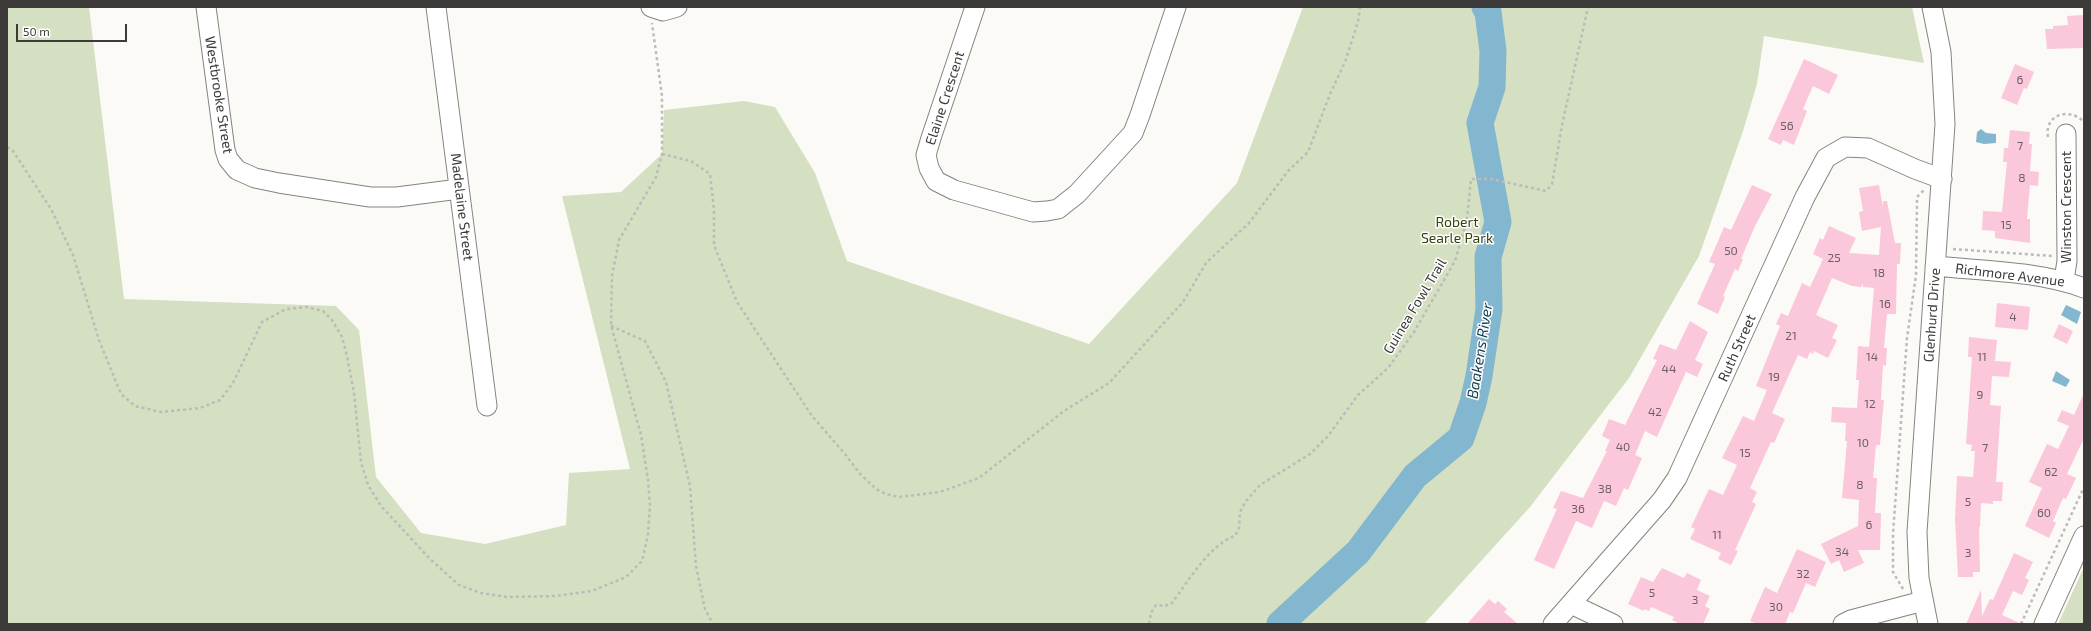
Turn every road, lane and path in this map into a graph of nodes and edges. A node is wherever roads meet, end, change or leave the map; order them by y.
1 (206, 7) edge
2 (436, 7) edge
3 (677, 7) edge
4 (975, 7) edge
5 (1176, 7) edge
6 (1360, 7) edge
7 (1588, 7) edge
8 (1932, 7) edge
9 (653, 13) edge
10 (2066, 134) dead end
11 (7, 147) edge
12 (662, 154) junction
13 (1934, 176) junction
14 (459, 189) junction
15 (1937, 247) junction
16 (2067, 261) junction
17 (1935, 266) junction
18 (2064, 280) junction
19 (2084, 288) edge
20 (611, 325) junction
21 (487, 406) dead end
22 (2084, 487) edge
23 (2084, 536) edge
24 (1916, 603) junction
25 (1571, 604) junction
26 (713, 624) edge
27 (1149, 624) edge
28 (1553, 624) edge
29 (1613, 624) edge
30 (1843, 624) edge
31 (1928, 624) edge
32 (2021, 624) edge
33 (2044, 624) edge

1 - 14 street, Westbrooke Street
2 - 14 street, Madelaine Street
3 - 9 street
4 - 5 street, Elaine Crescent
6 - 12 path
7 - 27 path, Guinea Fowl Trail
8 - 13 street, Glenhurd Drive
9 - 12 path
10 - 16 street, Winston Crescent
11 - 20 path
12 - 20 path
13 - 15 street, Glenhurd Drive
13 - 24 path
13 - 25 street, Ruth Street
14 - 21 street, Madelaine Street
15 - 16 path
15 - 17 street, Glenhurd Drive
16 - 18 street, Winston Crescent
17 - 18 street, Richmore Avenue
17 - 24 street, Glenhurd Drive
18 - 19 street, Richmore Avenue
20 - 26 path
22 - 32 path
23 - 33 street
24 - 30 street
24 - 31 street, Glenhurd Drive
25 - 28 street, Ruth Street
25 - 29 street

